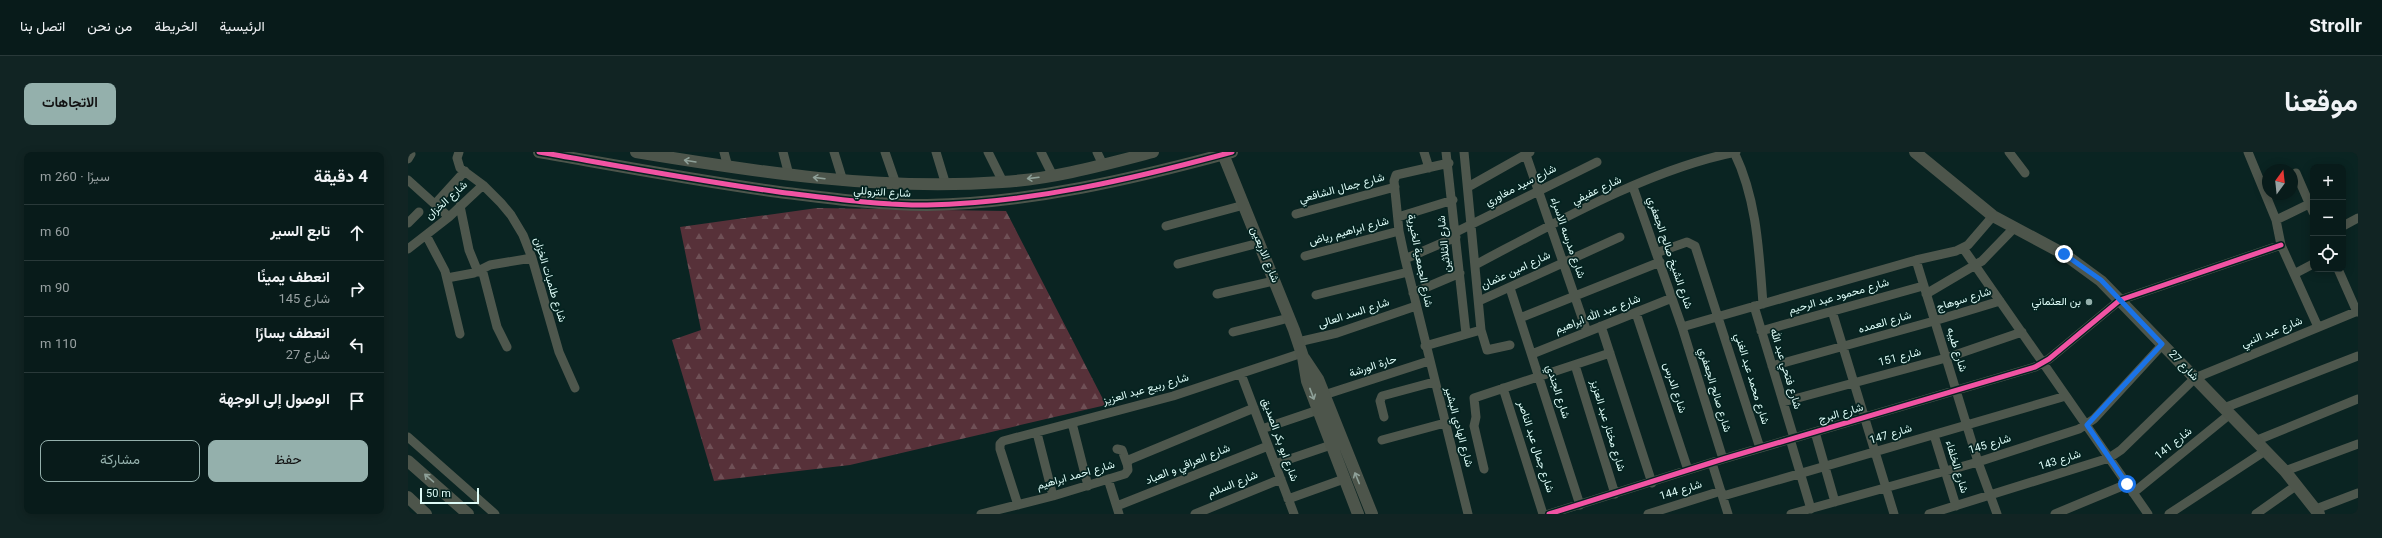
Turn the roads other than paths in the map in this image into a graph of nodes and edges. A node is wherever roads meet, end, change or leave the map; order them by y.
1 (460, 152) edge
2 (539, 152) edge
3 (636, 152) edge
4 (724, 152) edge
5 (783, 152) edge
6 (834, 152) edge
7 (885, 152) edge
8 (936, 152) edge
9 (988, 152) edge
10 (1041, 152) edge
11 (1097, 152) edge
12 (1153, 152) edge
13 (1424, 152) edge
14 (1446, 152) edge
15 (1464, 152) edge
16 (1734, 152) edge
17 (1915, 152) edge
18 (2248, 152) edge
19 (1228, 153) edge
20 (1527, 153) edge
21 (1139, 154) edge
22 (2014, 154) edge
23 (1597, 162) dead end
24 (1449, 163) junction
25 (1103, 165) junction
26 (728, 167) junction
27 (1429, 168) junction
28 (464, 171) junction
29 (1071, 172) junction
30 (2025, 173) dead end
31 (789, 175) junction
32 (1053, 176) junction
33 (2298, 178) edge
34 (408, 180) edge
35 (843, 181) junction
36 (1003, 182) junction
37 (482, 184) junction
38 (896, 184) junction
39 (946, 184) junction
40 (1394, 184) junction
41 (1468, 187) junction
42 (1633, 187) junction
43 (1077, 188) junction
44 (1538, 190) junction
45 (1453, 200) junction
46 (435, 204) junction
47 (1244, 205) junction
48 (460, 206) junction
49 (2310, 206) edge
50 (2310, 208) edge
51 (419, 212) dead end
52 (1296, 214) dead end
53 (1993, 216) junction
54 (449, 217) junction
55 (1398, 217) junction
56 (2358, 218) edge
57 (2276, 220) junction
58 (408, 223) edge
59 (1472, 224) junction
60 (2346, 224) edge
61 (1166, 226) dead end
62 (1550, 226) junction
63 (2014, 228) junction
64 (1399, 231) junction
65 (1456, 234) junction
66 (426, 235) junction
67 (1620, 237) dead end
68 (1259, 242) junction
69 (2281, 245) junction
70 (410, 246) edge
71 (1963, 248) junction
72 (1656, 253) junction
73 (1305, 256) dead end
74 (532, 258) junction
75 (1405, 259) junction
76 (1916, 260) junction
77 (1562, 262) junction
78 (1660, 262) junction
79 (1178, 264) dead end
80 (1475, 265) junction
81 (1976, 266) junction
82 (2310, 266) edge
83 (480, 270) junction
84 (1408, 272) junction
85 (2339, 272) edge
86 (1460, 273) junction
87 (2294, 274) junction
88 (447, 278) junction
89 (1274, 281) junction
90 (1510, 288) junction
91 (1925, 290) junction
92 (1413, 293) junction
93 (1217, 294) dead end
94 (1316, 295) dead end
95 (1574, 297) junction
96 (1672, 298) junction
97 (2120, 300) junction
98 (1478, 301) junction
99 (2000, 301) junction
100 (1764, 304) junction
101 (1416, 306) junction
102 (1754, 306) junction
103 (1832, 311) junction
104 (2357, 311) edge
105 (1636, 313) junction
106 (1719, 317) junction
107 (1289, 318) junction
108 (1520, 318) junction
109 (1934, 321) junction
110 (1601, 326) junction
111 (1682, 327) junction
112 (2318, 327) junction
113 (1481, 330) junction
114 (1761, 331) junction
115 (1233, 332) dead end
116 (1587, 332) junction
117 (2022, 332) junction
118 (460, 334) dead end
119 (1466, 334) junction
120 (2162, 344) junction
121 (1510, 345) dead end
122 (1425, 346) junction
123 (507, 347) dead end
124 (1842, 347) junction
125 (1301, 351) junction
126 (1610, 353) junction
127 (1532, 354) junction
128 (2358, 356) edge
129 (1946, 358) junction
130 (1429, 361) junction
131 (2043, 363) junction
132 (1575, 365) junction
133 (1772, 366) junction
134 (1241, 374) junction
135 (1540, 376) junction
136 (2195, 378) junction
137 (1434, 382) junction
138 (1854, 383) junction
139 (575, 388) dead end
140 (1503, 388) junction
141 (1956, 392) junction
142 (1324, 395) junction
143 (2066, 396) junction
144 (2358, 399) edge
145 (1783, 402) junction
146 (1254, 408) junction
147 (1318, 410) junction
148 (2227, 411) junction
149 (1384, 417) dead end
150 (1864, 417) junction
151 (1445, 423) junction
152 (1072, 424) junction
153 (1967, 425) junction
154 (2087, 425) junction
155 (1262, 429) junction
156 (1815, 432) junction
157 (1037, 433) junction
158 (1934, 435) junction
159 (408, 437) edge
160 (1792, 438) junction
161 (1382, 440) dead end
162 (2255, 441) junction
163 (2358, 444) edge
164 (1331, 445) junction
165 (1268, 446) junction
166 (1760, 448) junction
167 (1117, 449) dead end
168 (2265, 451) junction
169 (1875, 452) junction
170 (2109, 458) junction
171 (1723, 459) junction
172 (408, 461) edge
173 (1712, 462) junction
174 (1978, 462) junction
175 (1127, 464) junction
176 (1275, 464) junction
177 (1825, 467) junction
178 (1484, 469) dead end
179 (1688, 470) junction
180 (1945, 471) junction
181 (2285, 471) junction
182 (1801, 474) junction
183 (1108, 479) junction
184 (1280, 479) junction
185 (1344, 480) junction
186 (1652, 483) junction
187 (2127, 484) junction
188 (2297, 485) junction
189 (1088, 486) junction
190 (1886, 488) junction
191 (2133, 493) junction
192 (2358, 493) edge
193 (1615, 494) junction
194 (1722, 494) junction
195 (1053, 496) junction
196 (1990, 496) junction
197 (408, 497) edge
198 (1288, 499) junction
199 (1835, 502) junction
200 (1018, 505) junction
201 (1580, 505) junction
202 (1958, 505) junction
203 (1811, 508) junction
204 (1000, 512) edge
205 (1117, 512) edge
206 (2318, 512) edge
207 (426, 514) edge
208 (468, 514) edge
209 (495, 514) edge
210 (981, 514) edge
211 (1195, 514) edge
212 (1294, 514) edge
213 (1358, 514) edge
214 (1372, 514) edge
215 (1468, 514) edge
216 (1549, 514) edge
217 (1650, 514) edge
218 (1728, 514) edge
219 (1791, 514) edge
220 (1894, 514) edge
221 (1929, 514) edge
222 (1963, 514) edge
223 (1997, 514) edge
224 (2055, 514) edge
225 (2147, 514) edge
226 (2169, 514) edge
227 (2256, 514) edge

1 - 28 street
2 - 43 street, شارع التروللي
26 -> 3 street, شارع التروللي
4 - 26 street
5 - 31 street
6 - 35 street
7 - 38 street
8 - 39 street
9 - 36 street
10 - 32 street
11 - 25 street
12 - 21 street, شارع التروللي
13 - 27 street
14 - 24 street, شارع الثلاثين
15 - 41 street
16 - 42 street, شارع عفيفي
16 - 100 street
17 - 53 street, شارع 27
18 - 57 street
19 - 43 street, شارع التروللي
19 - 47 street, شارع الاربعين
20 - 41 street
20 - 44 street, شارع مدرسه الاسراء
21 - 25 street, شارع التروللي
22 - 30 street
23 - 44 street, شارع سيد مغاوري
24 - 27 street
24 - 45 street, شارع الثلاثين
25 - 29 street, شارع التروللي
26 - 31 street, شارع التروللي
27 - 40 street, شارع جمال الشافعي
28 - 37 street, شارع طلمبات الخزان
28 - 46 street
29 - 32 street, شارع التروللي
29 - 43 street
35 -> 31 street, شارع التروللي
32 -> 36 street, شارع التروللي
33 - 49 street
34 - 46 street
35 - 38 street, شارع التروللي
36 - 39 street, شارع التروللي
37 - 48 street, شارع الخزان
37 - 74 street, شارع طلمبات الخزان
38 - 39 street, شارع التروللي
40 - 52 street, شارع جمال الشافعي
40 - 55 street, شارع الجمعية الخيرية
41 - 59 street
42 - 62 street, شارع عفيفي
42 - 72 street, شارع الشيخ صالح الجعفري
44 - 59 street, شارع سيد مغاوري
44 - 62 street, شارع مدرسه الاسراء
45 - 55 street
45 - 65 street, شارع الثلاثين
46 - 54 street
47 - 61 street
47 - 68 street, شارع الاربعين
48 - 54 street, شارع الخزان
48 - 83 street
50 - 57 street
51 - 58 street
53 - 63 street, شارع 27
53 - 71 street
54 - 66 street, شارع الخزان
55 - 64 street, شارع الجمعية الخيرية
56 - 60 street
57 - 69 street
59 - 65 street, شارع سيد مغاوري
59 - 80 street
62 - 77 street, شارع مدرسه الاسراء
62 - 80 street, شارع عفيفي
63 - 81 street, شارع محمود عبد الرحيم
63 - 97 street, شارع 27
64 - 73 street, شارع ابراهيم رياض
64 - 75 street, شارع الجمعية الخيرية
65 - 75 street, شارع سيد مغاوري
65 - 86 street, شارع الثلاثين
66 - 70 street, شارع الخزان
66 - 88 street
67 - 77 street, شارع امين عثمان
68 - 79 street
68 - 89 street, شارع الاربعين
69 - 87 street
69 - 97 street
71 - 76 street
71 - 81 street
72 - 78 street, شارع الشيخ صالح الجعفري
72 - 106 street, شارع محمد عبد الغني
74 - 83 street
74 - 139 street, شارع طلمبات الخزان
75 - 84 street, شارع الجمعية الخيرية
76 - 91 street, شارع طيبه
76 - 100 street
77 - 90 street, شارع امين عثمان
77 - 95 street, شارع مدرسه الاسراء
78 - 95 street
78 - 96 street, شارع الشيخ صالح الجعفري
80 - 98 street
81 - 91 street, شارع محمود عبد الرحيم
81 - 99 street
82 - 87 street
83 - 88 street
83 - 123 street
84 - 92 street, شارع الجمعية الخيرية
84 - 94 street
85 - 104 street
86 - 92 street
86 - 119 street, شارع الثلاثين
87 - 112 street
88 - 118 street
89 - 93 street
89 - 107 street, شارع الاربعين
90 - 98 street, شارع امين عثمان
90 - 108 street, شارع الجندي
91 - 103 street, شارع محمود عبد الرحيم
91 - 109 street, شارع طيبه
92 - 101 street, شارع الجمعية الخيرية
95 - 108 street
95 - 116 street, شارع مدرسه الاسراء
96 - 105 street, شارع عبد الله ابراهيم
96 - 111 street, شارع الشيخ صالح الجعفري
97 - 120 street, شارع 27
97 - 131 street, شارع البرج
98 - 113 street
99 - 109 street, شارع سوهاج
99 - 117 street
100 - 102 street
101 - 122 street, شارع الجمعية الخيرية
101 - 125 street, شارع السد العالى
102 - 106 street
102 - 114 street, شارع فتحي عبد الله
103 - 114 street, شارع محمود عبد الرحيم
103 - 124 street
104 - 112 street, شارع عبد النبي
105 - 110 street, شارع عبد الله ابراهيم
105 - 179 street, شارع الدرس
106 - 111 street
106 - 166 street, شارع محمد عبد الغني
107 - 115 street
107 - 125 street, شارع الاربعين
108 - 127 street, شارع الجندي
109 - 124 street, شارع العمده
109 - 129 street, شارع طيبه
110 - 116 street, شارع عبد الله ابراهيم
110 - 126 street
111 - 171 street, شارع صالح الجعفري
112 - 136 street, شارع عبد النبي
113 - 119 street
113 - 121 street
114 - 133 street, شارع فتحي عبد الله
116 - 127 street, شارع عبد الله ابراهيم
117 - 129 street, شارع 151
117 - 131 street
119 - 122 street
120 - 136 street, شارع 27
120 - 154 street, شارع 145
122 - 130 street, شارع الهادي البشير
124 - 133 street, شارع العمده
124 - 138 street
125 - 134 street, شارع ربيع عبد العزيز
125 - 142 street, شارع الاربعين
125 -> 147 street, شارع الاربعين
126 - 132 street
126 - 186 street
127 - 135 street, شارع الجندي
128 - 148 street, شارع 141
129 - 138 street, شارع 151
129 - 141 street, شارع طيبه
130 - 137 street, شارع الهادي البشير
130 - 142 street, حارة الورشة
131 - 141 street, شارع البرج
131 - 143 street
132 - 135 street
132 - 193 street, شارع مختار عبد العزيز
133 - 145 street, شارع فتحي عبد الله
134 - 146 street, شارع ابو بكر الصديق
134 - 152 street, شارع ربيع عبد العزيز
135 - 140 street
135 - 201 street, شارع الجندي
136 - 148 street, شارع 27
136 - 170 street, شارع 143
137 - 149 street
137 - 151 street, شارع الهادي البشير
138 - 145 street, شارع 151
138 - 150 street
140 - 178 street
140 - 216 street, شارع جمال عبد الناصر
141 - 150 street, شارع البرج
141 - 153 street, شارع طيبه
214 -> 142 street, شارع الاربعين
143 - 153 street, شارع 147
143 - 154 street
144 - 162 street
145 - 160 street, شارع فتحي عبد الله
146 - 155 street, شارع ابو بكر الصديق
146 - 175 street, شارع احمد ابراهيم
147 - 155 street
147 - 164 street, شارع الاربعين
148 - 162 street, شارع 27
148 - 191 street, شارع 141
150 - 156 street, شارع البرج
150 - 169 street
151 - 161 street
151 - 215 street, شارع الهادي البشير
152 - 157 street, شارع ربيع عبد العزيز
152 - 189 street
153 - 158 street, شارع 147
153 - 174 street, شارع طيبه
154 - 170 street
154 - 174 street, شارع 145
155 - 165 street, شارع ابو بكر الصديق
156 - 160 street, شارع البرج
156 - 177 street
157 - 195 street
157 - 200 street, شارع ربيع عبد العزيز
158 - 169 street, شارع 147
158 - 180 street, شارع الخلفاء
159 - 209 street
160 - 166 street, شارع البرج
160 - 182 street, شارع فتحي عبد الله
162 - 168 street, شارع 27
163 - 181 street
164 - 176 street
164 - 185 street, شارع الاربعين
165 - 176 street, شارع ابو بكر الصديق
165 - 205 street, شارع العراقي و العباد
166 - 171 street, شارع البرج
167 - 175 street
168 - 181 street, شارع 27
168 - 226 street
169 - 177 street, شارع 147
169 - 190 street
170 - 187 street
170 - 196 street, شارع 143
171 - 173 street, شارع البرج
208 -> 172 street
173 - 179 street, شارع البرج
173 - 194 street
174 - 180 street, شارع 145
174 - 196 street, شارع طيبه
175 - 183 street, شارع احمد ابراهيم
176 - 184 street, شارع ابو بكر الصديق
177 - 182 street, شارع 147
177 - 199 street
179 - 186 street, شارع البرج
180 - 190 street, شارع 145
180 - 202 street, شارع الخلفاء
181 - 188 street, شارع 27
182 - 194 street, شارع 147
182 - 203 street, شارع فتحي عبد الله
183 - 189 street, شارع احمد ابراهيم
183 - 205 street
184 - 198 street, شارع ابو بكر الصديق
184 - 211 street, شارع السلام
185 - 198 street
185 - 213 street, شارع الاربعين
186 - 193 street, شارع البرج
187 - 191 street
187 - 224 street
188 - 206 street, شارع 27
188 - 227 street
189 - 195 street, شارع احمد ابراهيم
190 - 199 street, شارع 145
190 - 220 street
191 - 225 street
192 - 206 street
193 - 201 street, شارع البرج
194 - 217 street, شارع 144
194 - 218 street
195 - 200 street, شارع احمد ابراهيم
196 - 202 street, شارع 143
196 - 223 street, شارع طيبه
197 - 207 street
198 - 212 street, شارع ابو بكر الصديق
199 - 203 street, شارع 145
200 - 204 street, شارع احمد ابراهيم
201 - 216 street, شارع البرج
202 - 221 street, شارع 143
202 - 222 street, شارع الخلفاء
203 - 219 street, شارع 145
204 - 210 street, شارع احمد ابراهيم

